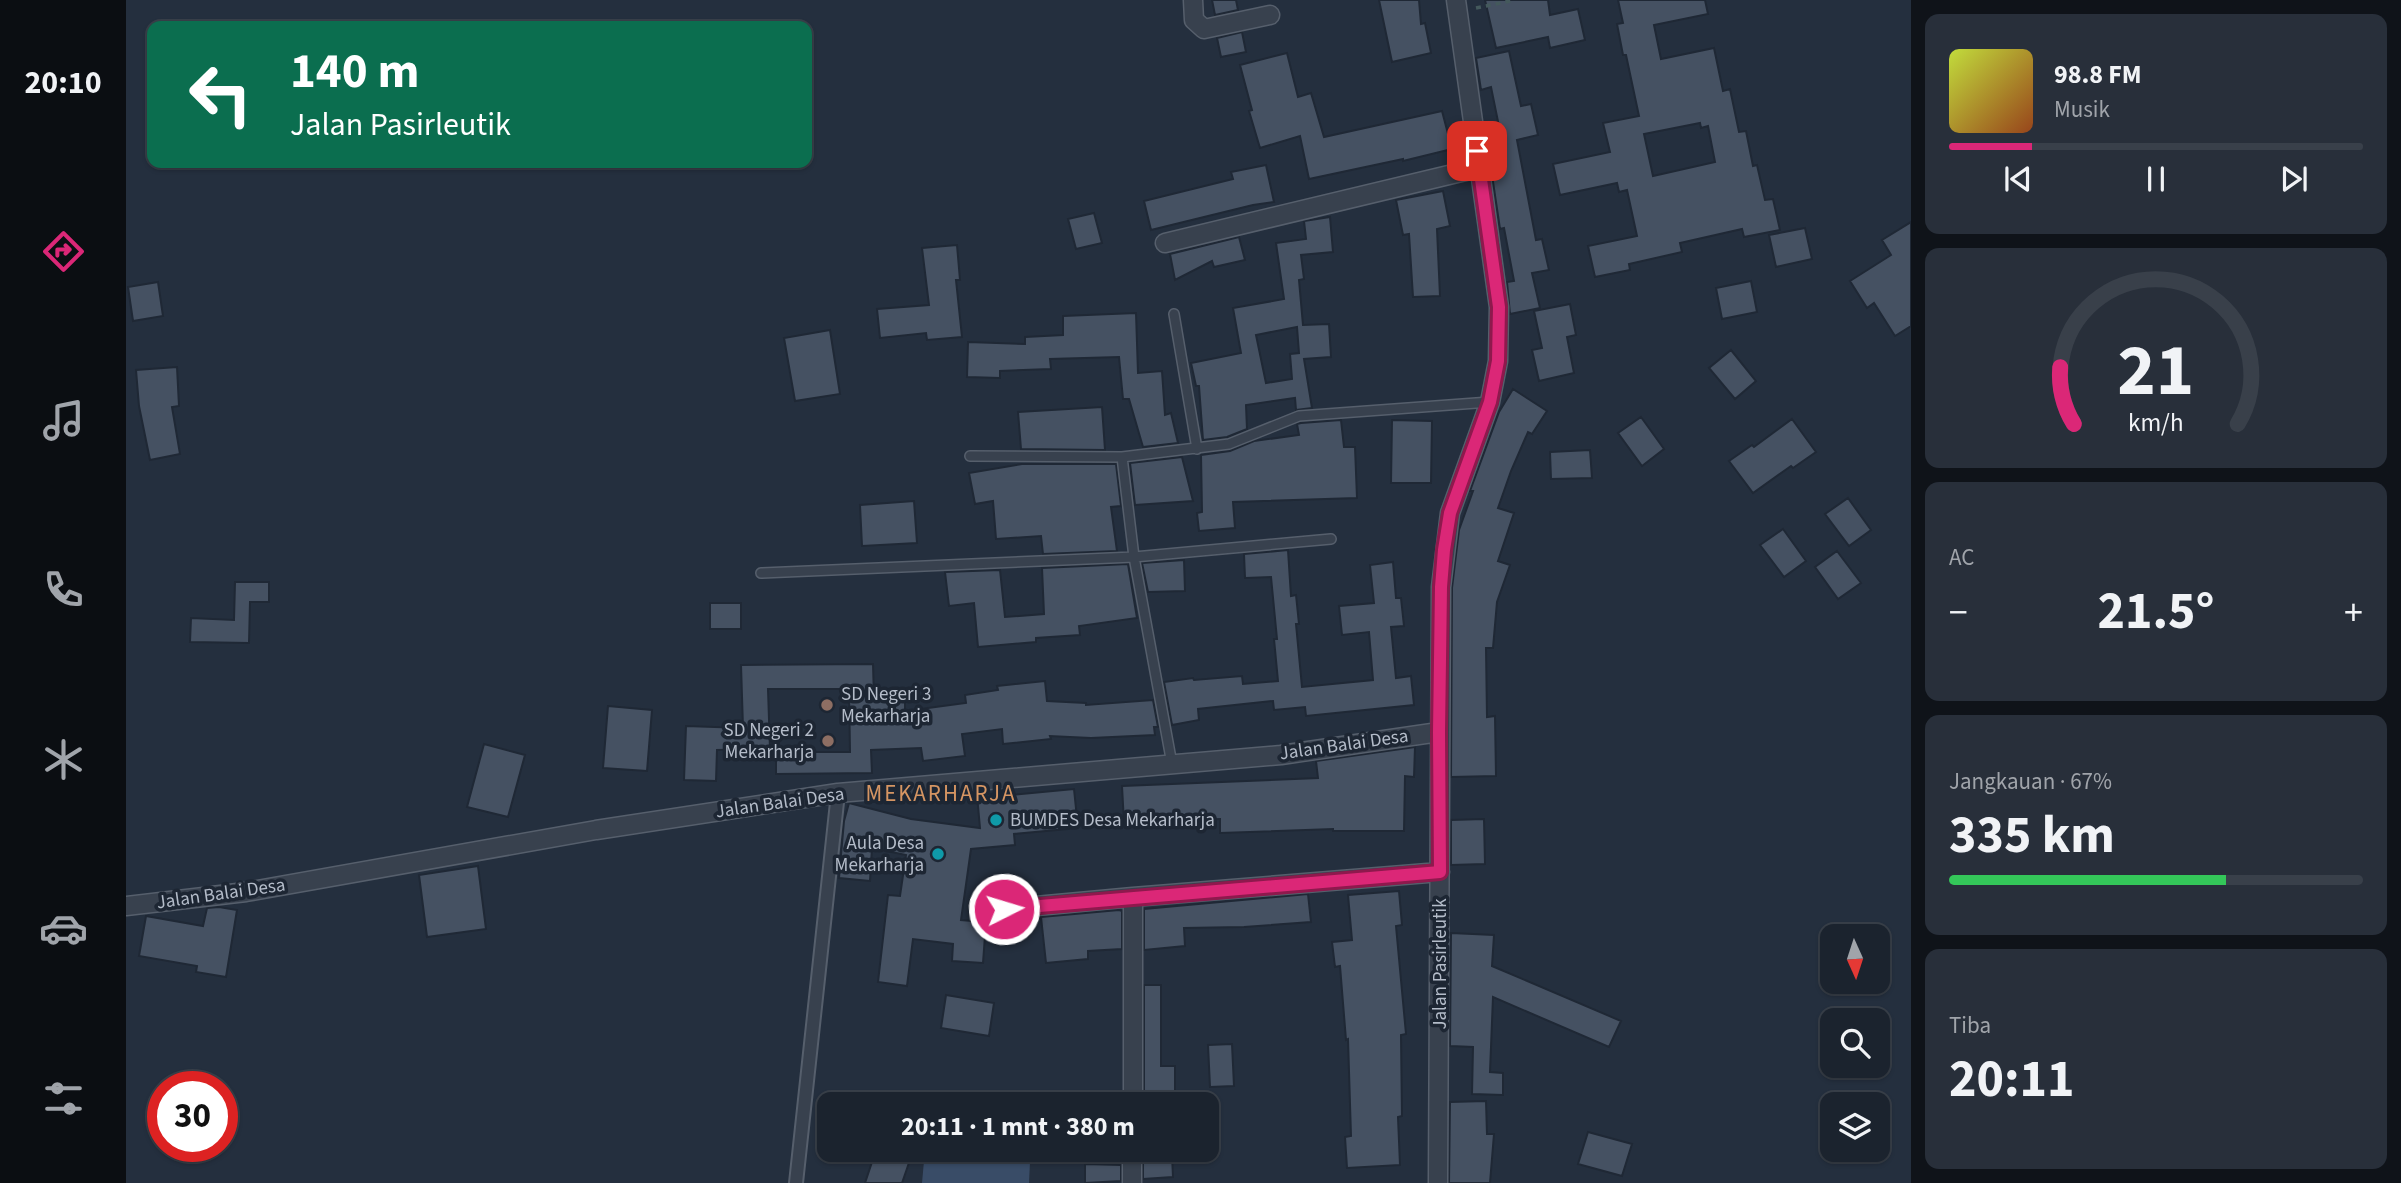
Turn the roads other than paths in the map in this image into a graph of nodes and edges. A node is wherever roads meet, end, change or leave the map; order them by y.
1 (1192, 0) edge
2 (1457, 6) edge
3 (1270, 15) dead end
4 (1478, 168) junction
5 (1165, 243) dead end
6 (1174, 314) dead end
7 (1490, 402) junction
8 (1197, 449) junction
9 (970, 456) dead end
10 (1122, 457) junction
11 (1331, 539) dead end
12 (1134, 557) junction
13 (761, 573) dead end
14 (1439, 732) junction
15 (1172, 764) junction
16 (838, 793) junction
17 (1440, 872) junction
18 (1133, 897) junction
19 (126, 906) edge
20 (1004, 909) dead end
21 (1133, 1092) edge
22 (1132, 1162) edge
23 (796, 1183) edge
24 (1132, 1183) edge
25 (1438, 1183) edge

1 - 3 street
2 - 4 street, Jalan Pasirleutik
4 - 5 street
4 - 7 street, Jalan Pasirleutik
6 - 8 lane
7 - 8 lane
7 - 14 street, Jalan Pasirleutik
8 - 10 lane
9 - 10 lane
10 - 12 lane
11 - 12 lane
12 - 13 lane
12 - 15 lane
14 - 15 street, Jalan Balai Desa
14 - 17 street, Jalan Pasirleutik
15 - 16 street, Jalan Balai Desa
16 - 19 street, Jalan Balai Desa
16 - 23 street
17 - 18 street
17 - 25 street, Jalan Pasirleutik
18 - 20 street
18 - 21 street
22 - 24 street

